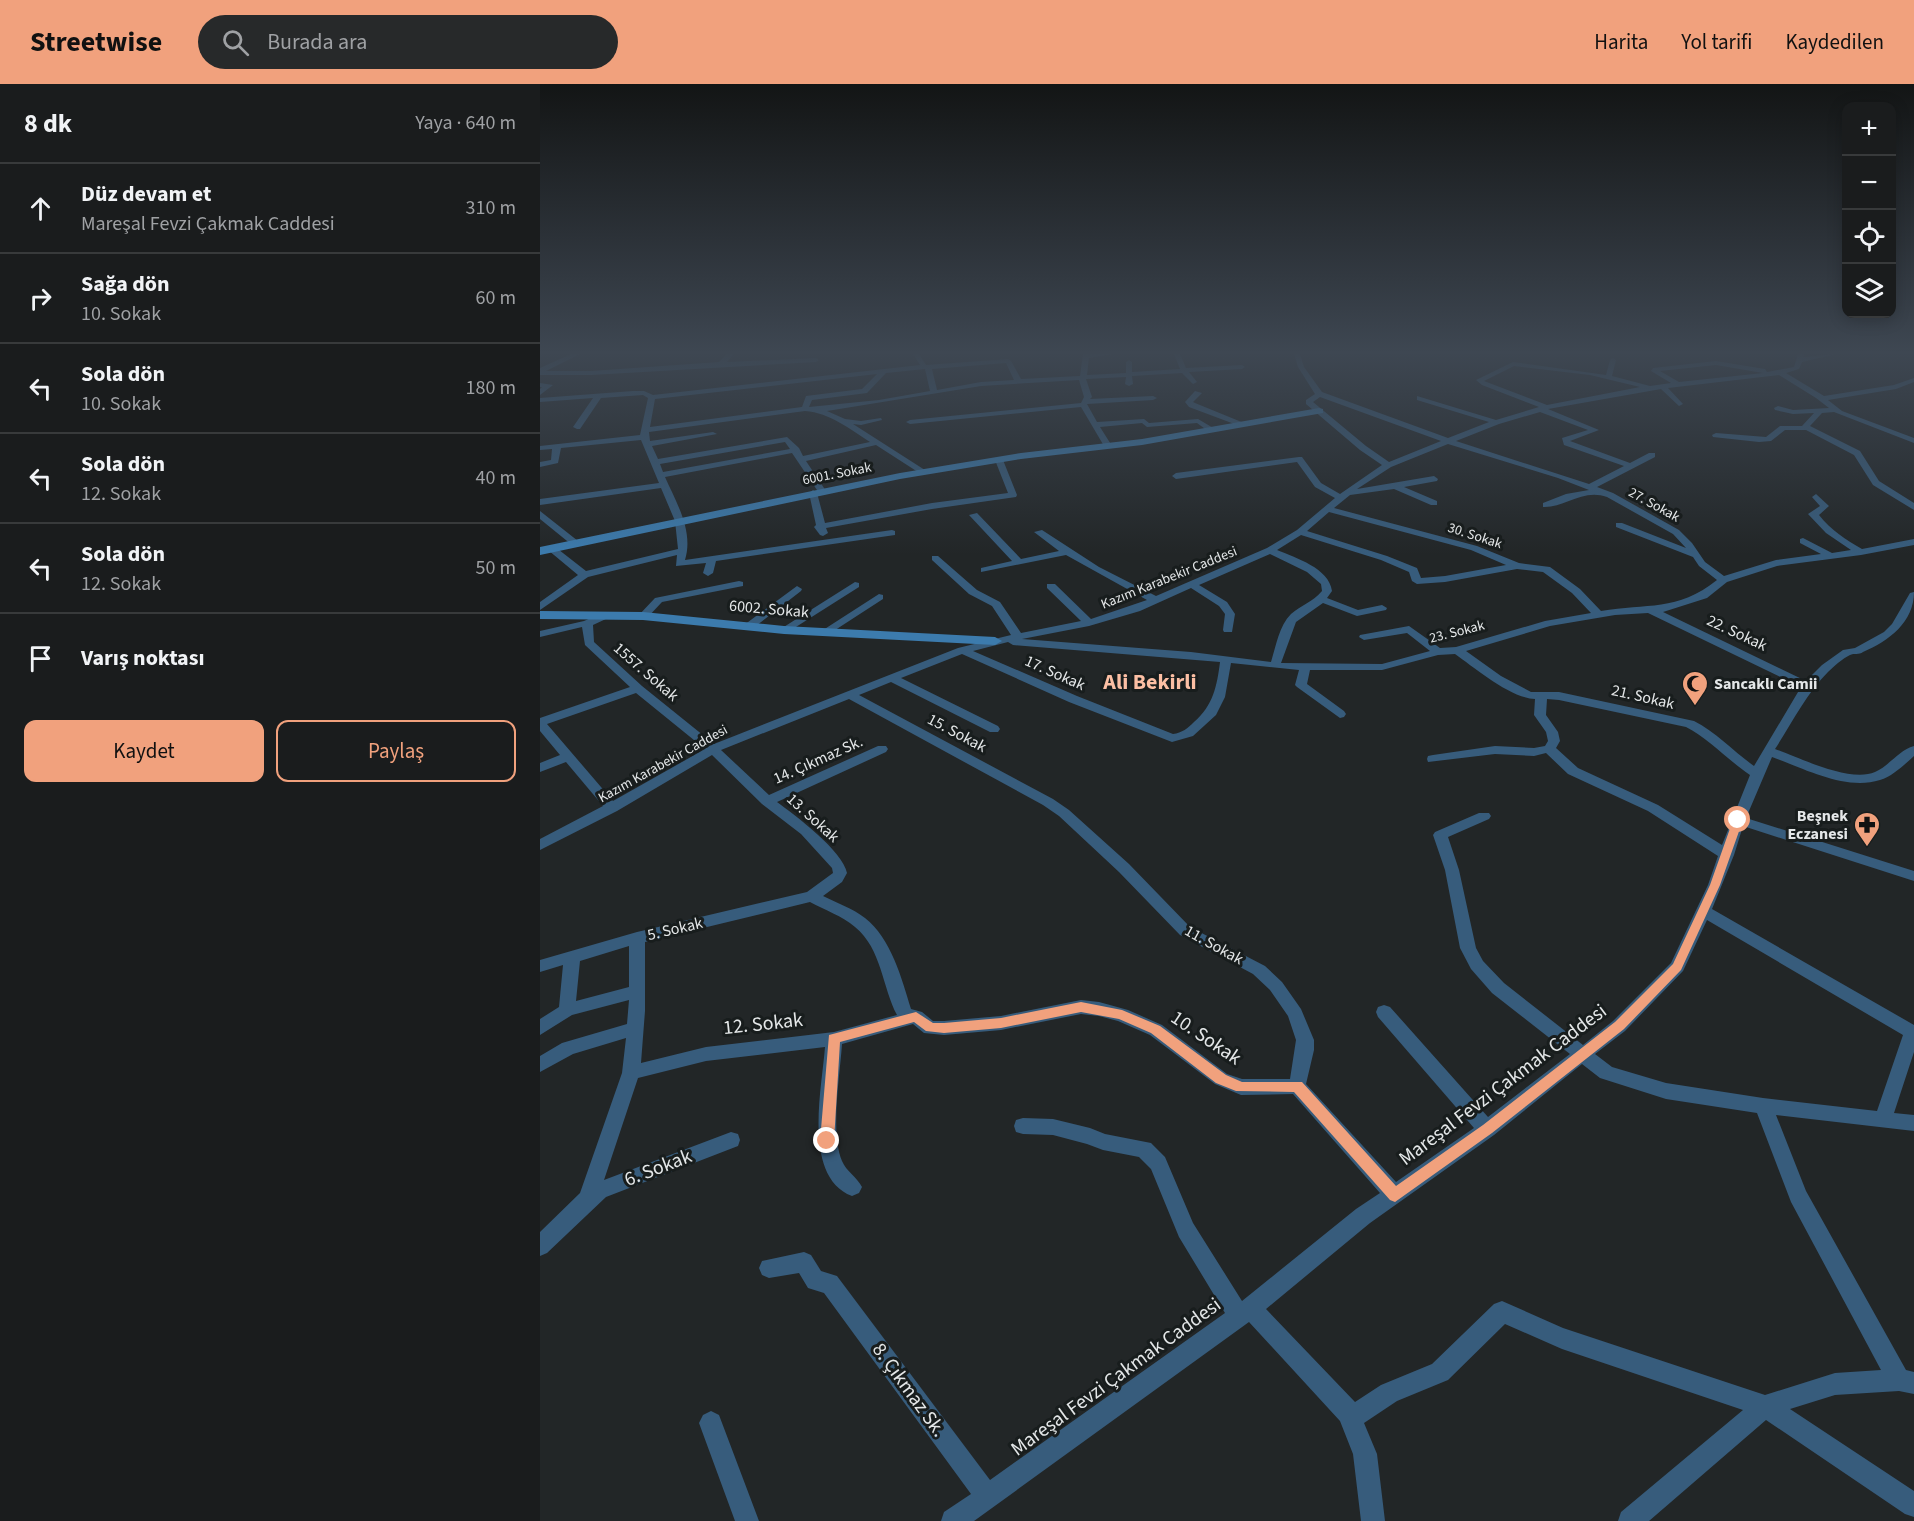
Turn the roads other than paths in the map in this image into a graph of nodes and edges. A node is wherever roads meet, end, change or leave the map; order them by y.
1 (581, 421) edge
2 (648, 421) edge
3 (736, 421) edge
4 (842, 421) edge
5 (847, 421) edge
6 (872, 421) edge
7 (919, 421) edge
8 (1093, 421) edge
9 (1143, 421) edge
10 (1144, 421) edge
11 (1197, 421) edge
12 (1198, 421) edge
13 (1234, 421) edge
14 (1252, 421) edge
15 (1334, 421) edge
16 (1393, 421) edge
17 (1493, 421) edge
18 (1499, 421) edge
19 (1575, 421) edge
20 (1811, 421) edge
21 (1859, 421) edge
22 (910, 422) dead end
23 (1496, 422) junction
24 (1239, 423) junction
25 (1095, 425) junction
26 (577, 427) dead end
27 (1807, 428) junction
28 (1211, 429) junction
29 (713, 434) dead end
30 (1716, 435) dead end
31 (645, 437) junction
32 (1914, 441) edge
33 (1451, 442) junction
34 (876, 443) junction
35 (557, 446) junction
36 (1108, 446) junction
37 (540, 448) edge
38 (796, 450) junction
39 (1652, 455) dead end
40 (802, 459) junction
41 (999, 460) junction
42 (654, 462) junction
43 (540, 465) edge
44 (1388, 465) junction
45 (1631, 466) junction
46 (924, 472) junction
47 (660, 475) junction
48 (1176, 476) dead end
49 (1434, 478) dead end
50 (664, 485) junction
51 (1396, 487) junction
52 (1590, 487) junction
53 (1600, 491) junction
54 (817, 492) junction
55 (1345, 495) junction
56 (1816, 497) dead end
57 (540, 502) edge
58 (1434, 503) dead end
59 (1546, 505) dead end
60 (1914, 507) edge
61 (1329, 509) junction
62 (1638, 513) junction
63 (540, 514) edge
64 (974, 516) dead end
65 (680, 521) junction
66 (819, 528) junction
67 (1039, 532) dead end
68 (1300, 532) junction
69 (892, 533) dead end
70 (826, 541) junction
71 (1803, 541) dead end
72 (1914, 542) edge
73 (575, 543) junction
74 (545, 550) edge
75 (1270, 550) junction
76 (683, 551) junction
77 (1066, 552) junction
78 (1861, 552) junction
79 (1828, 554) junction
80 (1695, 555) junction
81 (935, 558) dead end
82 (712, 559) junction
83 (1018, 562) junction
84 (1517, 566) junction
85 (985, 570) dead end
86 (708, 573) dead end
87 (584, 575) junction
88 (1723, 580) junction
89 (739, 584) dead end
90 (1191, 584) junction
91 (855, 585) dead end
92 (1051, 586) dead end
93 (797, 589) dead end
94 (1914, 594) edge
95 (879, 597) dead end
96 (1322, 599) junction
97 (1155, 600) junction
98 (540, 607) edge
99 (1382, 608) dead end
100 (1652, 611) junction
101 (1598, 614) junction
102 (540, 615) edge
103 (604, 616) junction
104 (643, 616) junction
105 (587, 623) junction
106 (1089, 623) junction
107 (748, 627) junction
108 (784, 630) junction
109 (1228, 630) dead end
110 (825, 632) junction
111 (540, 634) edge
112 (1018, 637) junction
113 (1364, 637) dead end
114 (995, 641) junction
115 (963, 650) junction
116 (1457, 650) junction
117 (1438, 652) junction
118 (1226, 660) junction
119 (1275, 665) junction
120 (1305, 667) junction
121 (892, 678) junction
122 (1808, 686) junction
123 (638, 688) junction
124 (849, 694) junction
125 (1541, 696) junction
126 (1340, 714) dead end
127 (540, 723) edge
128 (994, 729) dead end
129 (712, 748) junction
130 (882, 749) dead end
131 (1549, 749) junction
132 (1914, 750) edge
133 (1768, 751) junction
134 (568, 756) junction
135 (1433, 759) dead end
136 (540, 768) edge
137 (1757, 774) junction
138 (766, 801) junction
139 (1048, 802) joint
140 (612, 808) junction
141 (1484, 816) dead end
142 (1738, 820) junction
143 (540, 845) edge
144 (1727, 855) junction
145 (1914, 876) edge
146 (812, 896) junction
147 (1702, 910) junction
148 (638, 938) junction
149 (572, 957) junction
150 (540, 966) edge
151 (637, 991) junction
152 (567, 1010) junction
153 (1384, 1011) dead end
154 (916, 1017) junction
155 (540, 1028) edge
156 (636, 1028) junction
157 (1913, 1032) edge
158 (834, 1039) junction
159 (1583, 1054) junction
160 (540, 1065) edge
161 (631, 1073) junction
162 (1297, 1086) junction
163 (1762, 1106) junction
164 (1883, 1119) junction
165 (1914, 1123) edge
166 (1023, 1126) dead end
167 (1488, 1129) junction
168 (731, 1140) dead end
169 (852, 1187) dead end
170 (1395, 1195) junction
171 (588, 1199) junction
172 (540, 1246) edge
173 (770, 1268) dead end
174 (1244, 1312) junction
175 (1906, 1382) edge
176 (1765, 1406) junction
177 (1351, 1418) junction
178 (711, 1423) dead end
179 (988, 1497) junction
180 (1914, 1505) edge
181 (747, 1521) edge
182 (953, 1521) edge
183 (1373, 1521) edge
184 (1630, 1521) edge

1 - 26 street
2 - 31 street
3 - 31 street
4 - 34 street
5 - 6 street
7 - 22 street
8 - 25 street
9 - 25 street
10 - 11 street
12 - 28 street
13 - 24 street
14 - 24 street, 6001. Sokak
15 - 44 street
16 - 33 street, 27. Sokak
17 - 23 street
18 - 23 street, Kazım Karabekir Caddesi
19 - 45 street
20 - 27 street
21 - 32 street
23 - 33 street, Kazım Karabekir Caddesi
24 - 28 street, 6001. Sokak
25 - 36 street
27 - 30 street
27 - 60 street
28 - 36 street, 6001. Sokak
29 - 31 street
31 - 35 street
31 - 42 street
33 - 44 street, Kazım Karabekir Caddesi
33 - 52 street, 27. Sokak
34 - 40 street
34 - 46 street
35 - 37 street
35 - 43 street
36 - 41 street, 6001. Sokak
38 - 40 street
38 - 42 street
38 - 47 street
39 - 45 street, 27. Sokak
40 - 54 street
41 - 46 street, 6001. Sokak
41 - 66 street
42 - 47 street
44 - 55 street, Kazım Karabekir Caddesi
45 - 52 street, 27. Sokak
46 - 54 street, 6001. Sokak
47 - 50 street
48 - 55 street
49 - 51 street
50 - 57 street
50 - 65 street
51 - 55 street
51 - 58 street
52 - 53 street, 27. Sokak
53 - 59 street
53 - 62 street, 27. Sokak
54 - 65 street, 6001. Sokak
54 - 66 street
55 - 61 street, Kazım Karabekir Caddesi
56 - 78 street
61 - 68 street, Kazım Karabekir Caddesi
61 - 84 street, 30. Sokak
62 - 80 street, 27. Sokak
62 - 80 street
63 - 73 street
64 - 83 street
65 - 73 street, 6001. Sokak
65 - 76 street
66 - 70 street
67 - 77 street
68 - 75 street, Kazım Karabekir Caddesi
68 - 84 street
69 - 70 street
70 - 82 street
71 - 79 street
72 - 78 street, 23. Sokak
73 - 74 street, 6001. Sokak
74 - 87 street
75 - 90 street, Kazım Karabekir Caddesi
75 - 96 street
76 - 82 street
76 - 87 street
77 - 83 street
77 - 97 street
78 - 79 street, 23. Sokak
79 - 88 street, 23. Sokak
80 - 88 street, 27. Sokak
81 - 112 street
82 - 86 street
83 - 85 street
84 - 101 street, 30. Sokak
87 - 98 street
88 - 100 street, 23. Sokak
89 - 104 street
90 - 97 street, Kazım Karabekir Caddesi
90 - 109 street
91 - 108 street
92 - 106 street
93 - 107 street
94 - 122 street, Mareşal Fevzi Çakmak Caddesi
95 - 110 street
96 - 99 street
96 - 119 street
97 - 106 street, Kazım Karabekir Caddesi
100 - 101 street, 23. Sokak
100 - 122 street, 22. Sokak
101 - 116 street, 23. Sokak
102 - 103 street, 6002. Sokak
103 - 104 street, 6002. Sokak
103 - 105 street
104 - 107 street, 6002. Sokak
105 - 111 street
105 - 123 street, 1557. Sokak
106 - 112 street, Kazım Karabekir Caddesi
107 - 108 street, 6002. Sokak
108 - 110 street, 6002. Sokak
110 - 114 street, 6002. Sokak
112 - 114 street, Kazım Karabekir Caddesi
113 - 117 street
114 - 115 street, Kazım Karabekir Caddesi
114 - 118 street, 23. Sokak
115 - 118 street, 17. Sokak
115 - 121 street, Kazım Karabekir Caddesi
116 - 117 street, 23. Sokak
116 - 125 street, 21. Sokak
117 - 120 street, 23. Sokak
118 - 119 street, 23. Sokak
119 - 120 street, 23. Sokak
120 - 126 street
121 - 124 street, Kazım Karabekir Caddesi
121 - 128 street
122 - 133 street, Mareşal Fevzi Çakmak Caddesi
123 - 127 street
123 - 129 street, 1557. Sokak
124 - 129 street, Kazım Karabekir Caddesi
124 - 139 street, 15. Sokak
125 - 131 street
125 - 137 street, 21. Sokak
127 - 134 street
129 - 138 street, 13. Sokak
129 - 140 street, Kazım Karabekir Caddesi
130 - 138 street, 14. Çıkmaz Sk.
131 - 135 street
131 - 144 street
132 - 133 street
133 - 137 street, Mareşal Fevzi Çakmak Caddesi
134 - 136 street
134 - 140 street
137 - 142 street, Mareşal Fevzi Çakmak Caddesi
138 - 146 street, 13. Sokak
139 - 162 street, 11. Sokak
140 - 143 street, Kazım Karabekir Caddesi
141 - 159 street
142 - 144 street, Mareşal Fevzi Çakmak Caddesi
142 - 145 street
144 - 147 street, Mareşal Fevzi Çakmak Caddesi
146 - 148 street, 5. Sokak
146 - 154 street
147 - 157 street
147 - 159 street, Mareşal Fevzi Çakmak Caddesi
148 - 149 street, 5. Sokak
148 - 151 street, 6. Sokak
149 - 150 street, 5. Sokak
149 - 152 street
151 - 152 street
151 - 156 street, 6. Sokak
152 - 155 street
153 - 167 street
154 - 158 street, 12. Sokak
154 - 162 street, 10. Sokak
156 - 160 street
156 - 161 street, 6. Sokak
157 - 164 street
158 - 161 street, 12. Sokak
158 - 169 street
159 - 163 street
159 - 167 street, Mareşal Fevzi Çakmak Caddesi
161 - 171 street, 6. Sokak
162 - 170 street
163 - 164 street
163 - 175 street
164 - 165 street
166 - 174 street
167 - 170 street, Mareşal Fevzi Çakmak Caddesi
168 - 171 street, 6. Sokak
170 - 174 street, Mareşal Fevzi Çakmak Caddesi
171 - 172 street, 6. Sokak
173 - 179 street, 8. Çıkmaz Sk.
174 - 177 street
174 - 179 street, Mareşal Fevzi Çakmak Caddesi
175 - 176 street
176 - 177 street
176 - 180 street
176 - 184 street
177 - 183 street
178 - 181 street
179 - 182 street, Mareşal Fevzi Çakmak Caddesi

